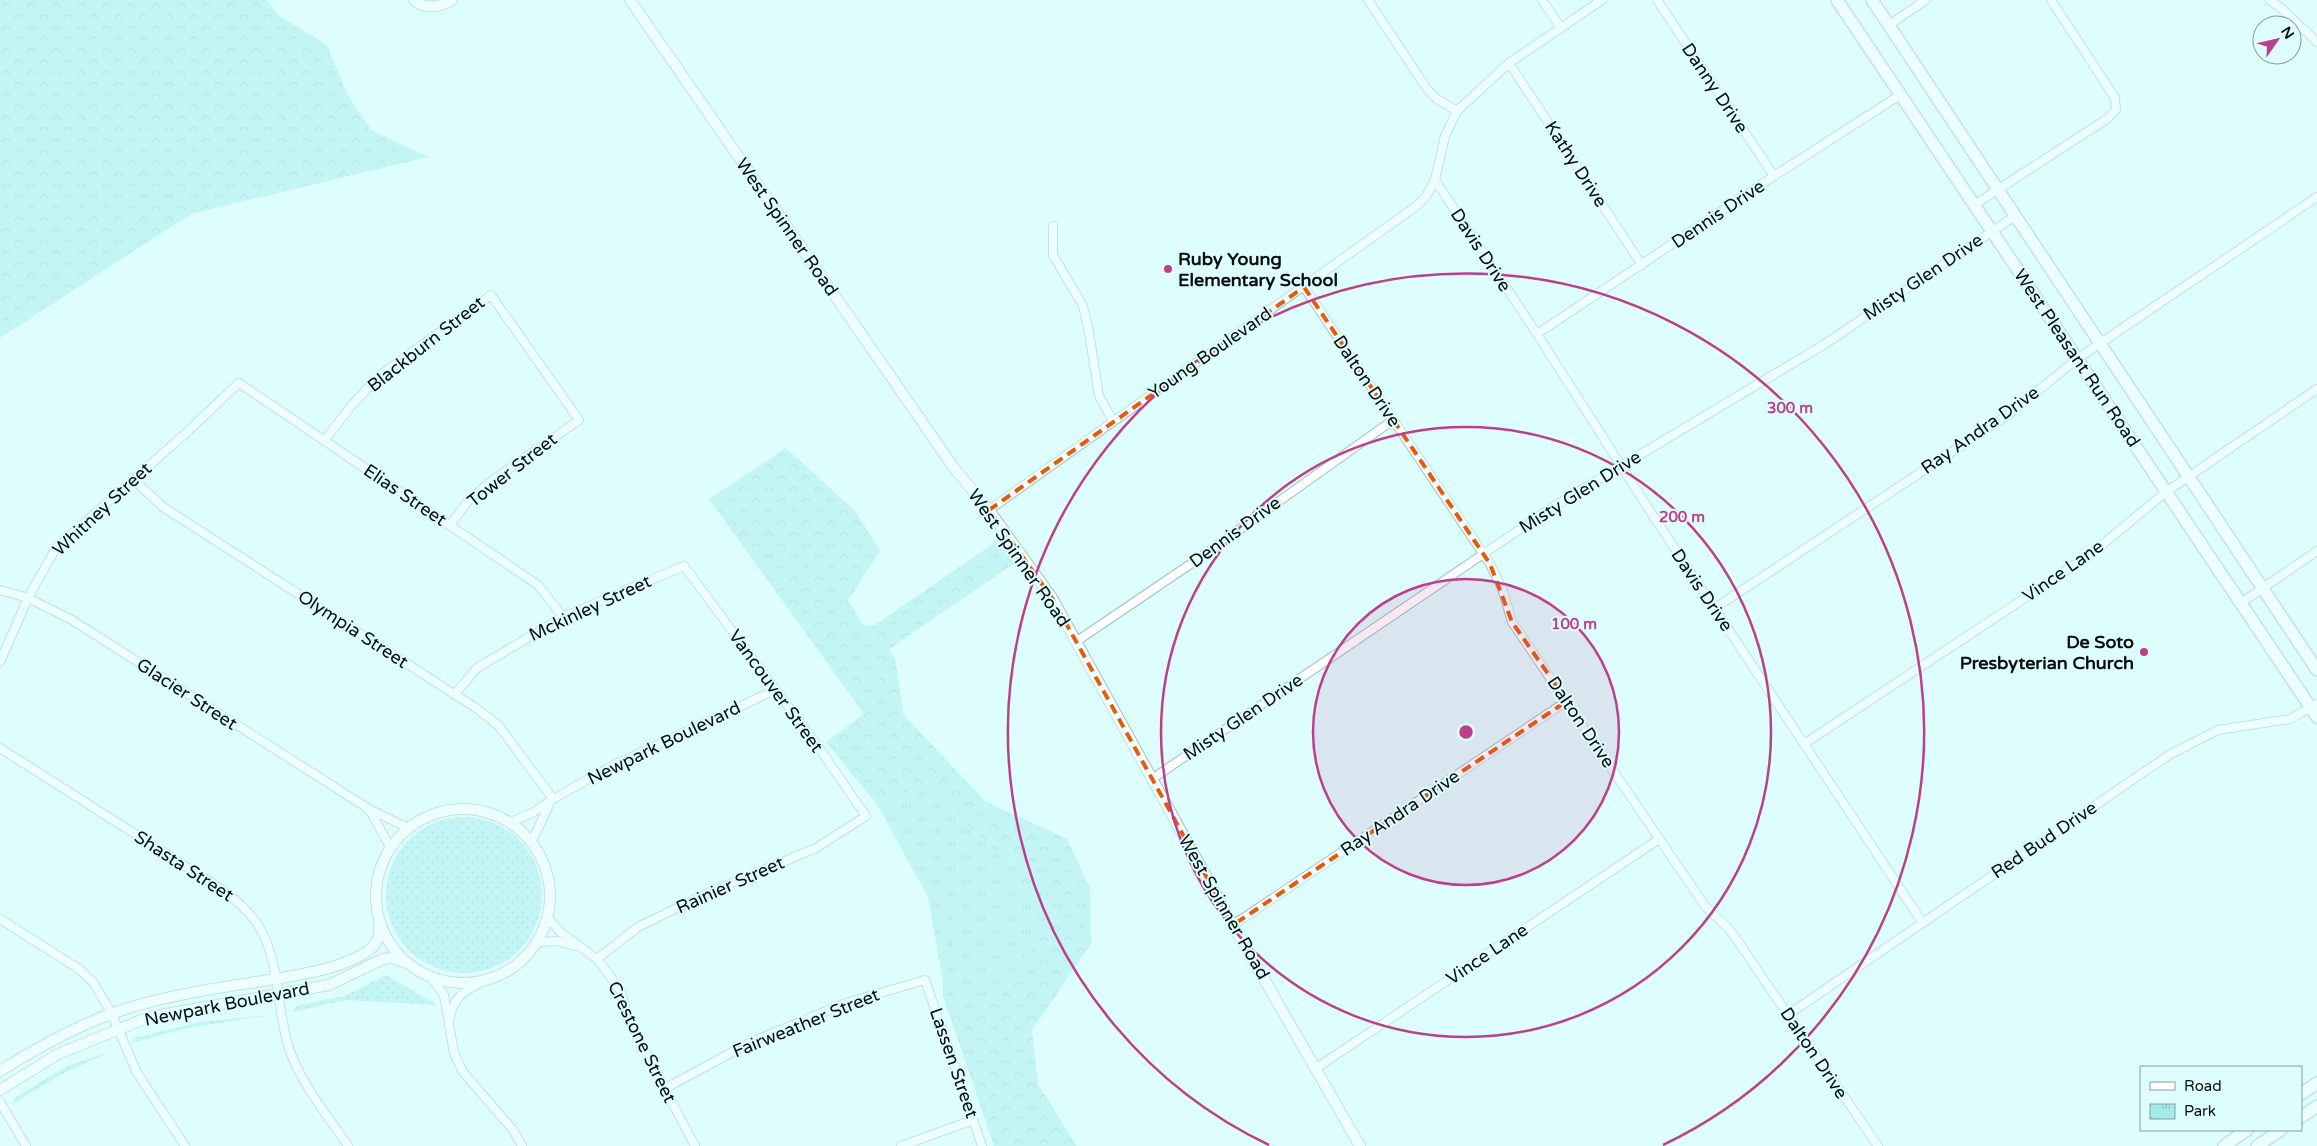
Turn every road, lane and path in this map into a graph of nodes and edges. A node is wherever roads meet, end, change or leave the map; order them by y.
1 (414, 0) edge
2 (452, 0) edge
3 (630, 0) edge
4 (1368, 0) edge
5 (1542, 0) edge
6 (1602, 0) edge
7 (1657, 0) edge
8 (1837, 0) edge
9 (1872, 0) edge
10 (1926, 0) edge
11 (2051, 0) edge
12 (2269, 0) edge
13 (1889, 25) junction
14 (1561, 28) junction
15 (2317, 42) edge
16 (1509, 63) junction
17 (1900, 95) junction
18 (1457, 111) junction
19 (1774, 176) junction
20 (1435, 180) junction
21 (1998, 190) junction
22 (2317, 197) edge
23 (1974, 206) junction
24 (2015, 216) junction
25 (1053, 226) dead end
26 (1992, 231) junction
27 (1642, 265) junction
28 (1304, 287) junction
29 (1537, 334) junction
30 (2100, 344) junction
31 (2077, 359) junction
32 (239, 383) joint
33 (2317, 389) edge
34 (579, 420) joint
35 (1393, 420) junction
36 (1113, 421) junction
37 (324, 441) junction
38 (1621, 465) junction
39 (2189, 477) junction
40 (133, 479) junction
41 (2166, 492) junction
42 (989, 510) junction
43 (450, 525) junction
44 (2317, 551) edge
45 (1484, 555) junction
46 (684, 566) joint
47 (2263, 588) junction
48 (0, 590) edge
49 (28, 598) junction
50 (2240, 603) junction
51 (1714, 608) junction
52 (563, 617) junction
53 (1076, 641) junction
54 (0, 662) edge
55 (2317, 670) edge
56 (775, 690) junction
57 (455, 694) junction
58 (1567, 701) junction
59 (2315, 710) edge
60 (1804, 744) junction
61 (0, 748) edge
62 (1152, 779) junction
63 (553, 799) junction
64 (369, 809) junction
65 (866, 816) joint
66 (511, 822) junction
67 (408, 828) junction
68 (1659, 839) junction
69 (532, 841) junction
70 (390, 847) junction
71 (548, 918) junction
72 (0, 919) edge
73 (379, 921) junction
74 (1922, 922) junction
75 (1233, 925) junction
76 (539, 942) junction
77 (579, 947) junction
78 (597, 959) junction
79 (405, 962) junction
80 (276, 978) junction
81 (432, 978) junction
82 (925, 980) joint
83 (480, 983) junction
84 (225, 987) junction
85 (278, 994) junction
86 (228, 1002) junction
87 (112, 1014) junction
88 (1789, 1014) junction
89 (449, 1019) junction
90 (117, 1029) junction
91 (1315, 1069) junction
92 (0, 1071) edge
93 (2317, 1083) edge
94 (664, 1089) junction
95 (0, 1090) edge
96 (2302, 1093) edge
97 (0, 1102) edge
98 (2317, 1106) edge
99 (2302, 1116) edge
100 (973, 1120) junction
101 (2246, 1131) edge
102 (2279, 1131) edge
103 (26, 1146) edge
104 (185, 1146) edge
105 (348, 1146) edge
106 (522, 1146) edge
107 (695, 1146) edge
108 (901, 1146) edge
109 (982, 1146) edge
110 (1360, 1146) edge
111 (1878, 1146) edge
112 (2224, 1146) edge
113 (2255, 1146) edge

1 - 2 street
3 - 42 street, West Spinner Road
4 - 18 street
5 - 14 street
6 - 14 street, Young Boulevard
7 - 19 street, Danny Drive
8 - 17 main road, West Pleasant Run Road
9 - 13 main road, West Pleasant Run Road
10 - 13 street
11 - 21 street
12 - 15 street
13 - 21 main road, West Pleasant Run Road
14 - 16 street, Young Boulevard
16 - 18 street, Young Boulevard
16 - 27 street, Kathy Drive
17 - 19 street, Dennis Drive
17 - 23 main road, West Pleasant Run Road
18 - 20 street, Young Boulevard
19 - 27 street, Dennis Drive
20 - 28 street, Young Boulevard
20 - 29 street, Davis Drive
21 - 23 street
21 - 24 main road, West Pleasant Run Road
22 - 30 street, Ray Andra Drive
23 - 26 main road, West Pleasant Run Road
24 - 26 street, Misty Glen Drive
24 - 30 main road, West Pleasant Run Road
25 - 36 street
26 - 31 main road, West Pleasant Run Road
26 - 38 street, Misty Glen Drive
27 - 29 street, Dennis Drive
28 - 35 street, Dalton Drive
28 - 36 street, Young Boulevard
29 - 38 street, Davis Drive
30 - 31 street, Ray Andra Drive
30 - 39 main road, West Pleasant Run Road
31 - 41 main road, West Pleasant Run Road
31 - 51 street, Ray Andra Drive
32 - 37 street, Elias Street
32 - 40 street, Whitney Street
33 - 39 street, Vince Lane
34 - 37 street, Blackburn Street
34 - 43 street, Tower Street
35 - 45 street, Dalton Drive
35 - 53 street, Dennis Drive
36 - 42 street, Young Boulevard
37 - 43 street, Elias Street
38 - 45 street, Misty Glen Drive
38 - 51 street, Davis Drive
39 - 41 street, Vince Lane
39 - 47 main road, West Pleasant Run Road
40 - 49 street, Whitney Street
40 - 57 street, Olympia Street
41 - 50 main road, West Pleasant Run Road
41 - 60 street, Vince Lane
42 - 53 street, West Spinner Road
43 - 52 street, Elias Street
44 - 47 street
45 - 58 street, Dalton Drive
45 - 62 street, Misty Glen Drive
46 - 52 street, Mckinley Street
46 - 56 street, Vancouver Street
47 - 50 street
47 - 55 main road, West Pleasant Run Road
48 - 49 street, Glacier Street
49 - 54 street, Whitney Street
49 - 64 street, Glacier Street
50 - 59 main road, West Pleasant Run Road
51 - 60 street, Davis Drive
52 - 57 street, Mckinley Street
53 - 62 street, West Spinner Road
56 - 63 street, Newpark Boulevard
56 - 65 street, Vancouver Street
57 - 63 street, Olympia Street
58 - 68 street, Dalton Drive
58 - 75 street, Ray Andra Drive
59 - 74 street, Red Bud Drive
60 - 74 street, Davis Drive
61 - 80 street, Shasta Street
62 - 75 street, West Spinner Road
63 - 66 street, Newpark Boulevard
63 - 69 street
64 - 67 street, Glacier Street
64 - 70 street, Glacier Street
65 - 78 street, Rainier Street
66 - 67 street
66 - 69 street
67 - 70 street
68 - 88 street, Dalton Drive
68 - 91 street, Vince Lane
69 - 71 street
70 - 73 street
71 - 76 street
71 - 77 street, Crestone Street
72 - 87 street
73 - 79 street
73 - 80 street, Newpark Boulevard
74 - 88 street, Red Bud Drive
75 - 91 street, West Spinner Road
76 - 77 street, Crestone Street
76 - 83 street
77 - 78 street, Crestone Street
78 - 94 street, Crestone Street
79 - 81 street
79 - 85 street, Newpark Boulevard
80 - 84 street, Newpark Boulevard
80 - 85 street, Shasta Street
81 - 83 street
81 - 89 street
82 - 94 street, Fairweather Street
82 - 100 street, Lassen Street
83 - 89 street
84 - 86 street
84 - 87 street, Newpark Boulevard
85 - 86 street, Newpark Boulevard
85 - 105 street, Shasta Street
86 - 90 street, Newpark Boulevard
87 - 90 street
87 - 92 street, Newpark Boulevard
88 - 111 street, Dalton Drive
89 - 106 street
90 - 95 street, Newpark Boulevard
90 - 104 street
91 - 110 street, West Spinner Road
93 - 96 main road
94 - 107 street, Crestone Street
97 - 103 street
98 - 99 main road
100 - 108 street
100 - 109 street, Lassen Street
101 - 112 main road
101 - 113 main road
102 - 113 main road

